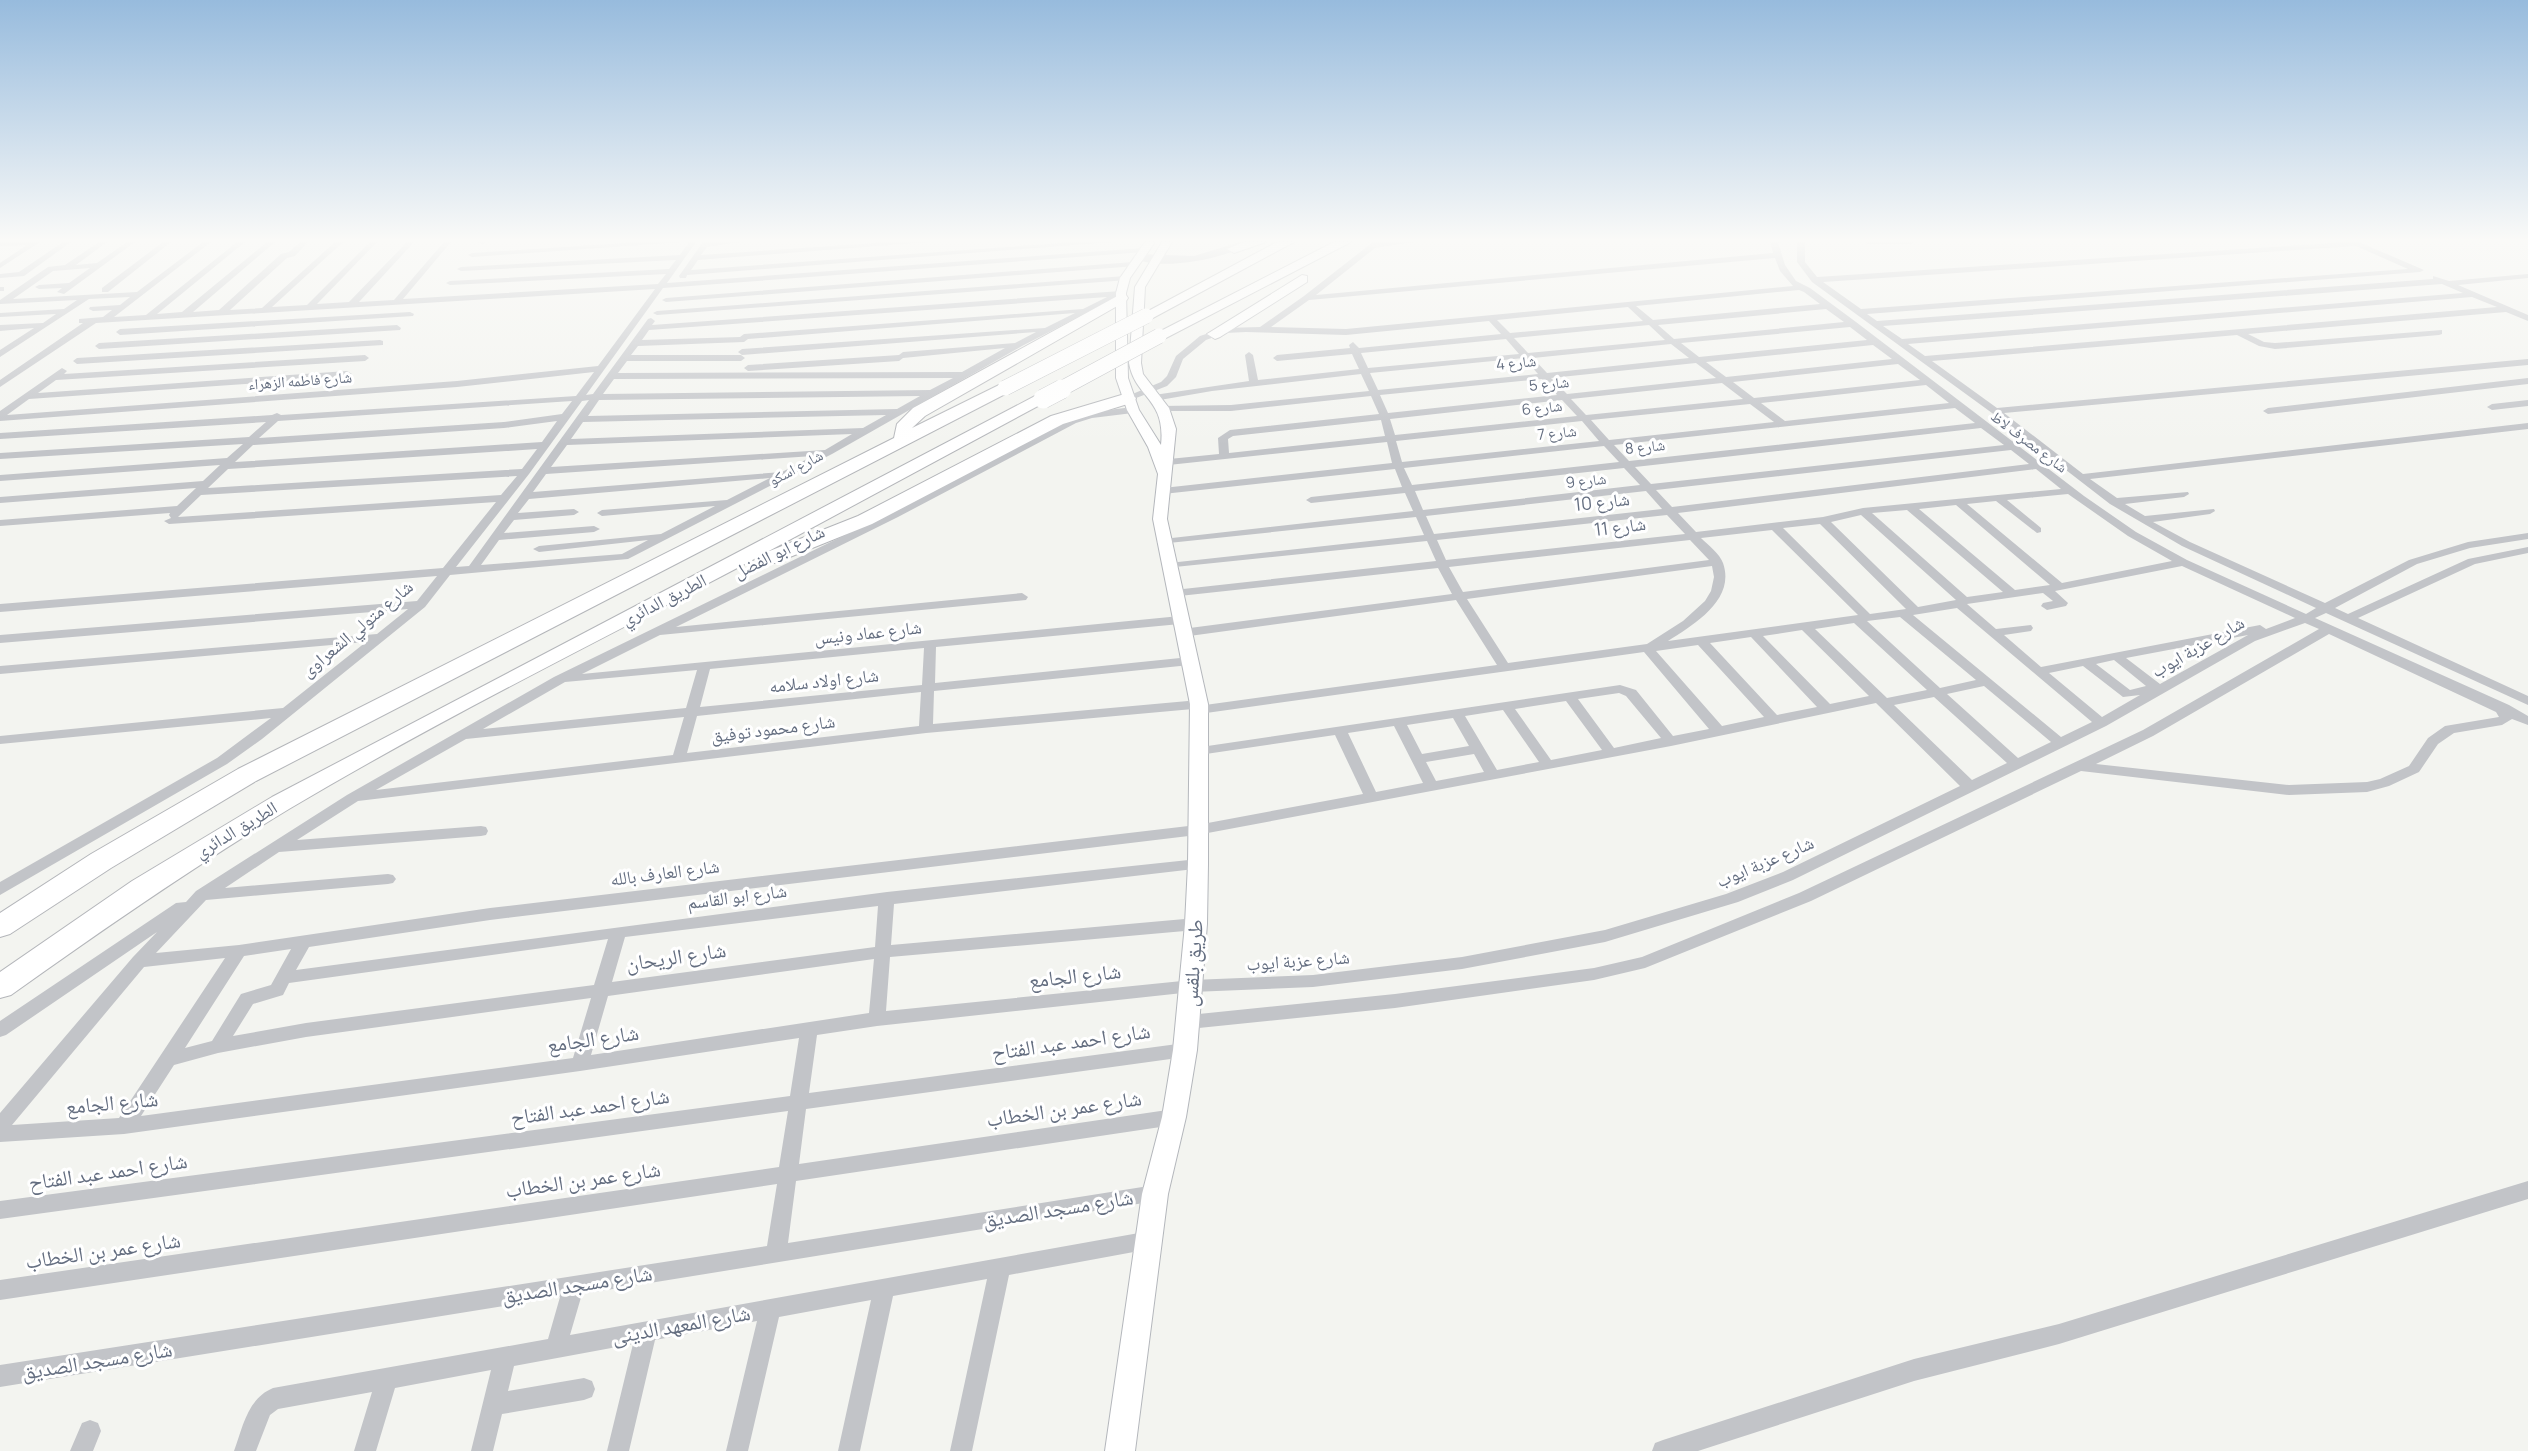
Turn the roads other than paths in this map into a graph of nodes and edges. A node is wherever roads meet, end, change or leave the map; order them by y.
1 (906, 309) edge
2 (120, 310) edge
3 (154, 310) edge
4 (190, 310) edge
5 (225, 310) edge
6 (264, 310) joint
7 (269, 310) edge
8 (309, 310) edge
9 (349, 310) edge
10 (644, 310) edge
11 (659, 310) edge
12 (701, 310) edge
13 (897, 310) edge
14 (1088, 310) joint
15 (1097, 310) edge
16 (1121, 310) edge
17 (1138, 310) edge
18 (1158, 310) edge
19 (1211, 310) edge
20 (1254, 310) edge
21 (1290, 310) edge
22 (1580, 310) edge
23 (1636, 310) edge
24 (1789, 310) edge
25 (1832, 310) edge
26 (1855, 310) edge
27 (1889, 310) edge
28 (2068, 310) edge
29 (2284, 310) edge
30 (2500, 310) edge
31 (2510, 310) edge
32 (66, 311) joint
33 (1858, 312) junction
34 (221, 313) junction
35 (657, 313) junction
36 (410, 314) dead end
37 (0, 315) edge
38 (184, 315) junction
39 (2208, 316) junction
40 (144, 317) junction
41 (339, 318) junction
42 (1491, 318) junction
43 (2528, 318) edge
44 (94, 320) junction
45 (104, 320) junction
46 (2379, 320) junction
47 (82, 321) dead end
48 (299, 321) junction
49 (747, 321) junction
50 (1652, 323) junction
51 (906, 324) junction
52 (1850, 324) junction
53 (1873, 324) junction
54 (44, 325) junction
55 (0, 328) edge
56 (397, 328) dead end
57 (646, 328) junction
58 (1050, 328) junction
59 (1261, 330) junction
60 (120, 332) junction
61 (1346, 332) junction
62 (2238, 332) junction
63 (2439, 332) dead end
64 (323, 333) junction
65 (1215, 334) junction
66 (2410, 334) junction
67 (1508, 336) junction
68 (744, 338) junction
69 (905, 339) junction
70 (20, 341) junction
71 (1672, 341) junction
72 (0, 342) edge
73 (1873, 342) junction
74 (1898, 342) junction
75 (380, 343) dead end
76 (636, 343) junction
77 (1018, 344) junction
78 (99, 346) junction
79 (307, 347) junction
80 (1356, 351) junction
81 (0, 354) edge
82 (741, 355) junction
83 (1249, 355) dead end
84 (1525, 355) junction
85 (901, 356) junction
86 (365, 358) dead end
87 (625, 358) junction
88 (1277, 358) dead end
89 (1921, 359) junction
90 (1698, 360) junction
91 (77, 361) junction
92 (1900, 361) junction
93 (291, 362) junction
94 (2528, 362) edge
95 (601, 368) junction
96 (1366, 371) junction
97 (738, 372) junction
98 (347, 374) dead end
99 (896, 375) junction
100 (967, 375) junction
101 (1543, 375) junction
102 (611, 376) junction
103 (55, 377) junction
104 (272, 380) junction
105 (1725, 380) junction
106 (2528, 381) edge
107 (1929, 382) junction
108 (1254, 383) junction
109 (0, 384) edge
110 (933, 393) junction
111 (1152, 394) junction
112 (1375, 394) junction
113 (27, 396) junction
114 (297, 396) junction
115 (597, 397) junction
116 (1563, 397) junction
117 (578, 398) junction
118 (250, 400) junction
119 (1753, 401) junction
120 (2528, 403) edge
121 (1131, 404) junction
122 (1955, 405) junction
123 (2492, 407) dead end
124 (1163, 408) junction
125 (1995, 411) junction
126 (2268, 411) dead end
127 (901, 412) junction
128 (779, 414) junction
129 (0, 416) edge
130 (565, 417) junction
131 (1385, 417) junction
132 (274, 418) junction
133 (581, 419) junction
134 (1583, 419) junction
135 (1782, 423) junction
136 (1981, 425) junction
137 (2528, 426) edge
138 (866, 431) junction
139 (767, 435) junction
140 (0, 436) edge
141 (1392, 439) junction
142 (251, 441) junction
143 (903, 441) junction
144 (565, 442) junction
145 (1605, 443) junction
146 (545, 445) junction
147 (2012, 447) junction
148 (828, 452) junction
149 (0, 456) edge
150 (1224, 457) junction
151 (227, 463) junction
152 (1398, 465) junction
153 (1626, 465) junction
154 (2037, 466) junction
155 (543, 471) junction
156 (525, 472) junction
157 (1163, 472) junction
158 (787, 474) junction
159 (2081, 477) junction
160 (0, 478) edge
161 (202, 488) junction
162 (614, 489) junction
163 (1408, 489) junction
164 (1649, 489) junction
165 (2069, 491) junction
166 (2184, 494) dead end
167 (524, 496) junction
168 (1997, 497) junction
169 (505, 498) junction
170 (2080, 498) junction
171 (2109, 499) junction
172 (0, 500) edge
173 (1311, 500) dead end
174 (732, 501) junction
175 (1957, 501) junction
176 (1909, 506) junction
177 (180, 509) junction
178 (1670, 511) junction
179 (1863, 511) junction
180 (2210, 511) dead end
181 (574, 512) dead end
182 (602, 513) junction
183 (1420, 514) junction
184 (509, 517) junction
185 (1822, 520) junction
186 (2142, 520) junction
187 (0, 523) edge
188 (1775, 526) junction
189 (594, 529) junction
190 (2037, 530) dead end
191 (665, 536) junction
192 (1431, 536) junction
193 (2528, 536) edge
194 (495, 537) junction
195 (1694, 537) junction
196 (1163, 542) junction
197 (587, 544) junction
198 (2186, 544) junction
199 (539, 549) dead end
200 (2161, 550) junction
201 (2528, 550) edge
202 (1717, 562) junction
203 (2183, 562) junction
204 (1444, 565) junction
205 (1169, 566) junction
206 (472, 570) junction
207 (448, 572) junction
208 (708, 577) junction
209 (2060, 587) junction
210 (2045, 589) junction
211 (1174, 594) junction
212 (2013, 594) junction
213 (1457, 596) junction
214 (1022, 597) dead end
215 (1961, 602) junction
216 (421, 604) junction
217 (2047, 606) dead end
218 (0, 608) edge
219 (2325, 608) junction
220 (1909, 612) junction
221 (2349, 618) junction
222 (1862, 619) junction
223 (2305, 619) junction
224 (1181, 626) junction
225 (2280, 626) junction
226 (1806, 627) junction
227 (2028, 628) dead end
228 (2328, 629) junction
229 (653, 633) junction
230 (1994, 633) junction
231 (1755, 634) junction
232 (381, 637) junction
233 (0, 639) edge
234 (1701, 641) junction
235 (930, 645) junction
236 (1648, 649) junction
237 (2116, 656) junction
238 (1190, 661) junction
239 (2086, 662) junction
240 (704, 667) junction
241 (1505, 668) junction
242 (0, 670) edge
243 (2038, 671) junction
244 (559, 680) junction
245 (1986, 682) junction
246 (928, 688) junction
247 (2158, 690) junction
248 (1937, 692) junction
249 (1570, 698) junction
250 (2525, 699) edge
251 (1881, 700) junction
252 (1199, 707) junction
253 (1507, 707) junction
254 (1826, 708) junction
255 (2502, 709) junction
256 (287, 712) junction
257 (691, 712) junction
258 (1457, 714) junction
259 (1773, 719) junction
260 (2528, 721) edge
261 (1399, 723) junction
262 (2101, 723) junction
263 (926, 729) junction
264 (1718, 730) junction
265 (1340, 731) junction
266 (461, 736) junction
267 (0, 740) edge
268 (1671, 742) junction
269 (2060, 743) junction
270 (1478, 749) junction
271 (1199, 751) junction
272 (1611, 753) junction
273 (679, 758) junction
274 (1418, 759) junction
275 (2016, 764) junction
276 (1548, 765) junction
277 (2078, 766) junction
278 (1493, 775) junction
279 (1432, 787) junction
280 (1970, 787) junction
281 (352, 798) junction
282 (1372, 799) junction
283 (1197, 830) junction
284 (481, 831) dead end
285 (276, 847) junction
286 (1198, 864) junction
287 (388, 879) dead end
288 (4, 884) edge
289 (202, 895) junction
290 (887, 898) junction
291 (1196, 924) junction
292 (0, 927) edge
293 (618, 932) junction
294 (303, 942) junction
295 (239, 951) junction
296 (883, 952) junction
297 (139, 961) junction
298 (283, 978) junction
299 (1192, 986) junction
300 (0, 987) edge
301 (601, 990) junction
302 (877, 1019) junction
303 (1189, 1022) junction
304 (809, 1029) junction
305 (0, 1030) edge
306 (218, 1046) junction
307 (1185, 1050) junction
308 (166, 1060) junction
309 (580, 1064) junction
310 (798, 1101) junction
311 (1174, 1118) junction
312 (0, 1126) edge
313 (124, 1126) junction
314 (0, 1134) edge
315 (788, 1174) junction
316 (2528, 1190) edge
317 (1155, 1194) junction
318 (0, 1210) edge
319 (1150, 1240) junction
320 (776, 1254) junction
321 (1000, 1267) junction
322 (574, 1285) junction
323 (884, 1288) junction
324 (0, 1290) edge
325 (770, 1309) junction
326 (647, 1331) junction
327 (556, 1347) junction
328 (505, 1357) junction
329 (0, 1376) edge
330 (387, 1378) junction
331 (584, 1389) dead end
332 (493, 1405) junction
333 (90, 1431) dead end
334 (81, 1451) edge
335 (245, 1451) edge
336 (365, 1451) edge
337 (482, 1451) edge
338 (618, 1451) edge
339 (736, 1451) edge
340 (849, 1451) edge
341 (962, 1451) edge
342 (1120, 1451) edge
343 (1663, 1451) edge

1 - 51 street
2 - 45 street
3 - 40 street
4 - 38 street
5 - 34 street
6 - 7 street
6 - 34 street
8 - 48 street
9 - 41 street
10 - 95 street, شارع متولي الشعراوى
11 - 35 street
12 - 35 street
13 - 49 street
14 - 51 street
14 - 58 street, شارع اسكو
15 - 143 highway
16 - 121 main road
17 - 111 main road
18 - 143 highway, الطريق الدائري, bridge
19 - 208 highway, الطريق الدائري, bridge
20 - 65 highway
21 - 59 street
22 - 42 street
23 - 50 street
24 - 50 street
25 - 52 street, شارع مصرف لاظ
26 - 33 street, شارع مصرف لاظ
27 - 33 street
28 - 53 street
29 - 39 street
30 - 46 street
31 - 43 street
32 - 37 street
32 - 54 street
33 - 53 street, شارع مصرف لاظ
34 - 38 street
35 - 57 street
36 - 41 street
38 - 40 street
39 - 62 street
39 - 74 street
40 - 45 street
40 - 60 street
41 - 48 street
41 - 64 street
42 - 61 street
42 - 67 street
44 - 45 street
44 - 47 street
44 - 109 street
46 - 62 street
46 - 66 street
48 - 60 street
49 - 57 street
49 - 68 street
50 - 67 street
50 - 71 street
51 - 68 street
51 - 69 street
52 - 53 street
52 - 71 street
52 - 73 street, شارع مصرف لاظ
53 - 74 street, شارع مصرف لاظ
54 - 55 street
54 - 70 street
56 - 64 street
57 - 76 street
58 - 69 street
58 - 77 street, شارع اسكو
59 - 61 street
59 - 65 street
60 - 78 street
61 - 80 street
62 - 66 street
62 - 89 street
63 - 66 street
64 - 78 street
64 - 79 street
65 - 111 street
67 - 80 street
67 - 84 street
68 - 76 street
68 - 82 street
69 - 82 street
69 - 85 street
70 - 72 street
70 - 81 street
71 - 84 street
71 - 90 street
73 - 90 street, شارع 4
73 - 92 street, شارع مصرف لاظ
74 - 89 street, شارع مصرف لاظ
75 - 79 street
76 - 87 street
77 - 85 street
77 - 100 street, شارع اسكو
78 - 91 street
79 - 91 street
79 - 93 street
80 - 88 street
80 - 96 street
82 - 87 street
82 - 97 street
83 - 108 street
84 - 96 street
84 - 101 street
85 - 97 street
85 - 99 street
86 - 93 street
87 - 102 street
89 - 125 street, شارع مصرف لاظ
90 - 101 street, شارع 4
90 - 105 street
91 - 103 street
92 - 105 street, شارع 5
92 - 107 street, شارع مصرف لاظ
93 - 103 street
93 - 104 street
94 - 125 street
95 - 114 street, شارع فاطمه الزهراء
95 - 117 street, شارع متولي الشعراوى
96 - 108 street
96 - 112 street
97 - 99 street
97 - 102 street
98 - 104 street
99 - 100 street
100 - 110 street, شارع اسكو
101 - 112 street, شارع 4
101 - 116 street
102 - 115 street
103 - 113 street
104 - 113 street
104 - 118 street
105 - 116 street, شارع 5
105 - 119 street
106 - 126 street
107 - 119 street, شارع 6
107 - 122 street, شارع مصرف لاظ
108 - 111 street
110 - 115 street
110 - 127 street, شارع اسكو
111 - 121 street, شارع ابو الفضل
111 - 124 main road
112 - 124 street, شارع 4
112 - 131 street
113 - 129 street
114 - 118 street, شارع فاطمه الزهراء
114 - 132 street
115 - 117 street
115 - 133 street
116 - 131 street, شارع 5
116 - 134 street
117 - 130 street, شارع متولي الشعراوى
117 - 132 street
118 - 129 street, شارع فاطمه الزهراء
119 - 134 street, شارع 6
119 - 135 street
120 - 123 street
121 - 157 main road
121 - 208 highway
121 - 229 street, شارع ابو الفضل
122 - 135 street, شارع 7
122 - 136 street, شارع مصرف لاظ
124 - 157 main road, طريق بلقس
125 - 159 street, شارع مصرف لاظ
127 - 128 street
127 - 138 street, شارع اسكو
128 - 133 street
128 - 139 street
130 - 142 street
130 - 146 street, شارع متولي الشعراوى
131 - 141 street
131 - 150 street, شارع 5
132 - 140 street
132 - 142 street
133 - 144 street
134 - 141 street, شارع 6
134 - 145 street
135 - 145 street, شارع 7
136 - 147 street, شارع مصرف لاظ
136 - 153 street, شارع 8
137 - 159 street
138 - 139 street
138 - 148 street, شارع اسكو
139 - 144 street
141 - 150 street, شارع 6
141 - 152 street
142 - 149 street
142 - 151 street
143 - 292 highway, الطريق الدائري
144 - 155 street
145 - 152 street, شارع 7
145 - 153 street
146 - 151 street
146 - 156 street, شارع متولي الشعراوى
147 - 154 street, شارع مصرف لاظ
147 - 164 street, شارع 9
148 - 155 street
148 - 158 street, شارع اسكو
150 - 157 street, شارع 6
151 - 160 street
151 - 161 street
152 - 157 street, شارع 7
152 - 163 street
153 - 163 street, شارع 8
153 - 164 street
154 - 165 street, شارع مصرف لاظ
154 - 178 street, شارع 10
155 - 167 street
156 - 161 street
156 - 169 street, شارع متولي الشعراوى
157 - 196 main road, طريق بلقس
158 - 162 street
158 - 174 street, شارع اسكو
159 - 171 street, شارع مصرف لاظ
161 - 172 street
161 - 177 street
162 - 167 street
162 - 182 street
163 - 173 street, شارع 8
163 - 183 street
164 - 178 street
164 - 183 street, شارع 9
165 - 168 street, شارع 11
165 - 170 street, شارع مصرف لاظ
166 - 171 street
167 - 184 street
168 - 175 street, شارع 11
168 - 190 street
169 - 177 street
169 - 207 street, شارع متولي الشعراوى
170 - 171 street
170 - 200 street, شارع مصرف لاظ
171 - 186 street, شارع مصرف لاظ
174 - 182 street
174 - 191 street, شارع اسكو
175 - 176 street, شارع 11
175 - 209 street
176 - 179 street, شارع 11
176 - 212 street
177 - 187 street
178 - 192 street, شارع 10
178 - 195 street
179 - 185 street, شارع 11
179 - 215 street
180 - 186 street
181 - 184 street
182 - 189 street
183 - 192 street
183 - 196 street, شارع 9
184 - 194 street
185 - 188 street, شارع 11
185 - 220 street
186 - 198 street, شارع مصرف لاظ
188 - 195 street, شارع 11
188 - 222 street
189 - 194 street
189 - 197 street
191 - 197 street
191 - 206 street, شارع اسكو
192 - 204 street
192 - 205 street, شارع 10
193 - 219 street, شارع عزبة ايوب
194 - 206 street
195 - 202 street
195 - 204 street, شارع 11
196 - 205 main road, طريق بلقس
197 - 199 street
198 - 200 street
198 - 219 street, شارع مصرف لاظ
200 - 203 street, شارع مصرف لاظ
201 - 221 street
202 - 213 street, شارع عماد ونيس
202 - 236 street
203 - 209 street
203 - 223 street, شارع مصرف لاظ
204 - 211 street, شارع 11
204 - 213 street
205 - 211 main road, طريق بلقس
206 - 207 street, شارع اسكو
207 - 216 street, شارع متولي الشعراوى
207 - 218 street, شارع اسكو
208 - 300 highway, الطريق الدائري
209 - 210 street
210 - 212 street
210 - 217 street
211 - 224 main road, طريق بلقس
212 - 215 street
213 - 224 street, شارع عماد ونيس
213 - 241 street
214 - 229 street
215 - 220 street
215 - 230 street
216 - 232 street, شارع متولي الشعراوى
216 - 233 street
219 - 221 street, شارع مصرف لاظ
219 - 223 street, شارع عزبة ايوب
220 - 222 street
220 - 245 street
221 - 250 street, شارع مصرف لاظ
222 - 226 street
222 - 248 street
223 - 225 street, شارع عزبة ايوب
223 - 228 street, شارع مصرف لاظ
224 - 235 street, شارع عماد ونيس
224 - 238 main road, طريق بلقس
225 - 237 street
225 - 247 street, شارع عزبة ايوب
226 - 231 street
226 - 251 street
227 - 230 street
228 - 255 street, شارع مصرف لاظ
228 - 277 street
229 - 244 street, شارع ابو الفضل
230 - 243 street
231 - 234 street
231 - 254 street
232 - 242 street
232 - 256 street, شارع متولي الشعراوى
234 - 236 street
234 - 259 street
235 - 240 street, شارع عماد ونيس
235 - 246 street
236 - 241 street
236 - 264 street
237 - 239 street
237 - 247 street
238 - 246 street, شارع اولاد سلامه
238 - 252 main road, طريق بلقس
239 - 243 street
239 - 247 street
240 - 244 street, شارع عماد ونيس
240 - 257 street
241 - 252 street
243 - 262 street
244 - 266 street, شارع ابو الفضل
245 - 248 street, شارع العارف بالله
245 - 269 street
246 - 257 street, شارع اولاد سلامه
246 - 263 street
247 - 262 street, شارع عزبة ايوب
248 - 251 street, شارع العارف بالله
248 - 275 street
249 - 253 street
249 - 268 street
249 - 272 street
250 - 255 street
251 - 254 street, شارع العارف بالله
251 - 280 street
252 - 263 street, شارع محمود توفيق
252 - 271 main road, طريق بلقس
253 - 258 street
253 - 276 street
254 - 259 street, شارع العارف بالله
255 - 260 street, شارع مصرف لاظ
255 - 277 street
256 - 267 street
256 - 288 street, شارع متولي الشعراوى
257 - 266 street, شارع اولاد سلامه
257 - 273 street
258 - 261 street
258 - 270 street
259 - 264 street, شارع العارف بالله
261 - 265 street
261 - 274 street
262 - 269 street, شارع عزبة ايوب
263 - 273 street, شارع محمود توفيق
264 - 268 street, شارع العارف بالله
265 - 271 street
265 - 282 street
266 - 281 street, شارع ابو الفضل
268 - 272 street, شارع العارف بالله
269 - 275 street, شارع عزبة ايوب
270 - 274 street
270 - 278 street
271 - 283 main road, طريق بلقس
272 - 276 street, شارع العارف بالله
273 - 281 street, شارع محمود توفيق
274 - 279 street
275 - 280 street, شارع عزبة ايوب
276 - 278 street, شارع العارف بالله
277 - 303 street
278 - 279 street, شارع العارف بالله
279 - 282 street, شارع العارف بالله
280 - 299 street, شارع عزبة ايوب
281 - 285 street, شارع ابو الفضل
282 - 283 street, شارع العارف بالله
283 - 286 main road, طريق بلقس
283 - 294 street, شارع العارف بالله
284 - 285 street
285 - 289 street, شارع ابو الفضل
286 - 290 street, شارع ابو القاسم
286 - 291 main road, طريق بلقس
287 - 289 street
289 - 297 street
289 - 305 street
290 - 293 street, شارع ابو القاسم
290 - 296 street
291 - 296 street, شارع الريحان
291 - 299 main road, طريق بلقس
293 - 298 street, شارع ابو القاسم
293 - 301 street
294 - 295 street, شارع العارف بالله
294 - 298 street
295 - 297 street, شارع العارف بالله
295 - 308 street
296 - 301 street, شارع الريحان
296 - 302 street
297 - 312 street
298 - 306 street
299 - 302 street, شارع الجامع
299 - 303 main road, طريق بلقس
301 - 306 street, شارع الريحان
301 - 309 street
302 - 304 street, شارع الجامع
303 - 307 main road, طريق بلقس
304 - 309 street, شارع الجامع
304 - 310 street
306 - 308 street, شارع الريحان
307 - 310 street, شارع احمد عبد الفتاح
307 - 311 main road, طريق بلقس
308 - 313 street
309 - 313 street, شارع الجامع
310 - 315 street
310 - 318 street, شارع احمد عبد الفتاح
311 - 315 street, شارع عمر بن الخطاب
311 - 317 main road, طريق بلقس
313 - 314 street, شارع الجامع
315 - 320 street
315 - 324 street, شارع عمر بن الخطاب
316 - 343 street
317 - 319 main road, طريق بلقس
317 - 320 street, شارع مسجد الصديق
319 - 321 street, شارع المعهد الدينى
319 - 342 main road, طريق بلقس
320 - 322 street, شارع مسجد الصديق
321 - 323 street, شارع المعهد الدينى
321 - 341 street
322 - 327 street
322 - 329 street, شارع مسجد الصديق
323 - 325 street, شارع المعهد الدينى
323 - 340 street
325 - 326 street, شارع المعهد الدينى
325 - 339 street
326 - 327 street, شارع المعهد الدينى
326 - 338 street
327 - 328 street, شارع المعهد الدينى
328 - 330 street, شارع المعهد الدينى
328 - 332 street
330 - 335 street, شارع المعهد الدينى
330 - 336 street
331 - 332 street
332 - 337 street
333 - 334 street

